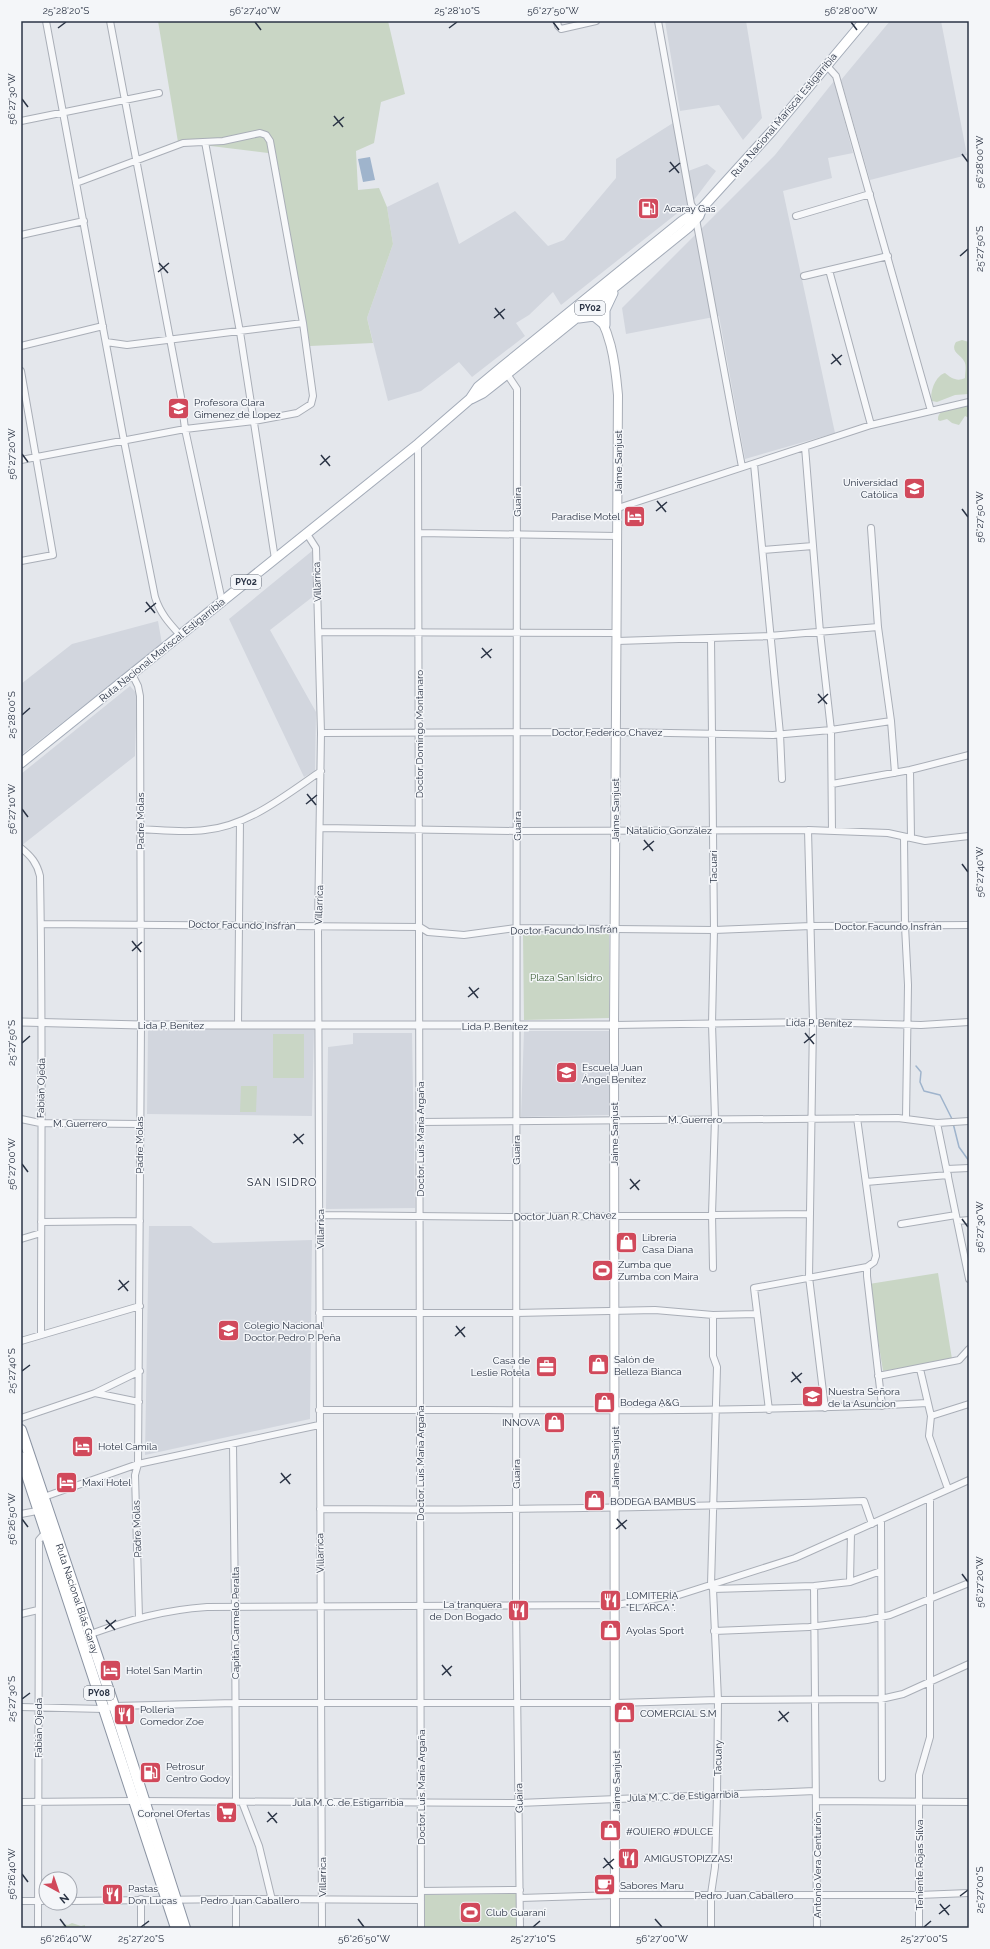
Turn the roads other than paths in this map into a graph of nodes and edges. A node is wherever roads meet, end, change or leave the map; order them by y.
1 (46, 21) edge
2 (110, 21) edge
3 (557, 21) edge
4 (596, 21) edge
5 (658, 21) edge
6 (864, 21) edge
7 (827, 66) junction
8 (159, 93) dead end
9 (124, 100) junction
10 (63, 112) junction
11 (21, 121) edge
12 (205, 142) junction
13 (136, 160) junction
14 (76, 183) junction
15 (870, 194) junction
16 (698, 213) junction
17 (796, 216) dead end
18 (84, 222) junction
19 (21, 235) edge
20 (888, 256) junction
21 (830, 270) junction
22 (804, 276) dead end
23 (623, 282) junction
24 (590, 302) junction
25 (572, 321) junction
26 (303, 323) junction
27 (605, 325) junction
28 (103, 326) junction
29 (240, 332) junction
30 (171, 340) junction
31 (106, 342) junction
32 (21, 346) edge
33 (21, 371) edge
34 (507, 374) junction
35 (470, 399) junction
36 (969, 402) edge
37 (931, 411) junction
38 (254, 421) junction
39 (871, 425) junction
40 (185, 429) junction
41 (124, 441) junction
42 (418, 444) junction
43 (805, 447) junction
44 (36, 457) junction
45 (21, 460) edge
46 (754, 464) junction
47 (742, 468) junction
48 (618, 508) junction
49 (871, 528) dead end
50 (419, 533) junction
51 (307, 534) junction
52 (517, 534) junction
53 (617, 536) junction
54 (813, 546) junction
55 (763, 550) junction
56 (275, 559) junction
57 (21, 561) edge
58 (222, 601) junction
59 (878, 626) junction
60 (319, 632) junction
61 (419, 632) junction
62 (820, 632) junction
63 (517, 633) junction
64 (180, 635) junction
65 (770, 636) junction
66 (617, 637) junction
67 (712, 638) junction
68 (132, 674) junction
69 (891, 721) junction
70 (831, 730) junction
71 (419, 732) junction
72 (517, 732) junction
73 (616, 732) junction
74 (321, 733) junction
75 (712, 733) junction
76 (780, 734) junction
77 (969, 755) edge
78 (21, 763) edge
79 (910, 770) junction
80 (321, 771) junction
81 (895, 773) junction
82 (782, 779) dead end
83 (832, 784) junction
84 (240, 821) junction
85 (321, 828) junction
86 (419, 829) junction
87 (141, 830) junction
88 (615, 830) junction
89 (713, 830) junction
90 (808, 830) junction
91 (517, 831) junction
92 (832, 831) junction
93 (969, 836) edge
94 (904, 837) junction
95 (912, 838) junction
96 (21, 848) edge
97 (41, 924) junction
98 (140, 924) junction
99 (239, 925) junction
100 (969, 925) edge
101 (318, 926) junction
102 (811, 926) junction
103 (905, 926) junction
104 (420, 927) junction
105 (516, 928) junction
106 (615, 929) junction
107 (714, 930) junction
108 (21, 1022) edge
109 (813, 1022) junction
110 (969, 1022) edge
111 (43, 1023) junction
112 (712, 1024) junction
113 (141, 1025) junction
114 (238, 1025) junction
115 (319, 1025) junction
116 (420, 1025) junction
117 (614, 1025) junction
118 (907, 1025) junction
119 (515, 1026) junction
120 (857, 1118) junction
121 (21, 1119) edge
122 (715, 1119) junction
123 (811, 1119) junction
124 (906, 1119) junction
125 (614, 1120) junction
126 (516, 1121) junction
127 (969, 1121) edge
128 (420, 1122) junction
129 (40, 1123) junction
130 (937, 1123) junction
131 (139, 1124) junction
132 (969, 1168) edge
133 (947, 1172) junction
134 (866, 1182) junction
135 (712, 1214) junction
136 (810, 1214) junction
137 (320, 1215) junction
138 (615, 1215) junction
139 (956, 1215) junction
140 (420, 1216) junction
141 (516, 1217) junction
142 (969, 1220) edge
143 (140, 1221) junction
144 (41, 1222) junction
145 (958, 1222) junction
146 (901, 1224) dead end
147 (41, 1233) junction
148 (21, 1239) edge
149 (867, 1267) junction
150 (713, 1268) dead end
151 (968, 1270) edge
152 (809, 1277) junction
153 (969, 1279) edge
154 (140, 1306) junction
155 (615, 1312) junction
156 (319, 1313) junction
157 (420, 1313) junction
158 (516, 1313) junction
159 (757, 1314) junction
160 (713, 1315) junction
161 (42, 1335) junction
162 (21, 1341) edge
163 (969, 1349) edge
164 (920, 1369) junction
165 (140, 1371) junction
166 (878, 1376) junction
167 (95, 1393) junction
168 (139, 1402) junction
169 (927, 1403) junction
170 (969, 1404) edge
171 (882, 1406) junction
172 (824, 1408) junction
173 (319, 1410) junction
174 (420, 1410) junction
175 (516, 1410) junction
176 (769, 1410) junction
177 (616, 1411) junction
178 (717, 1411) junction
179 (931, 1416) junction
180 (21, 1418) edge
181 (319, 1425) junction
182 (21, 1430) edge
183 (232, 1444) junction
184 (21, 1457) edge
185 (138, 1464) junction
186 (969, 1480) edge
187 (948, 1489) junction
188 (39, 1498) junction
189 (930, 1498) junction
190 (713, 1506) junction
191 (320, 1508) junction
192 (516, 1508) junction
193 (615, 1508) junction
194 (43, 1510) junction
195 (420, 1510) junction
196 (21, 1514) edge
197 (881, 1520) junction
198 (872, 1524) junction
199 (46, 1532) junction
200 (851, 1533) junction
201 (881, 1571) junction
202 (850, 1582) junction
203 (969, 1583) edge
204 (814, 1586) junction
205 (712, 1587) junction
206 (931, 1599) junction
207 (614, 1605) junction
208 (421, 1606) junction
209 (516, 1606) junction
210 (235, 1607) junction
211 (321, 1607) junction
212 (38, 1610) junction
213 (21, 1614) edge
214 (881, 1617) junction
215 (139, 1618) junction
216 (814, 1626) junction
217 (714, 1631) junction
218 (85, 1636) junction
219 (969, 1664) edge
220 (930, 1682) junction
221 (718, 1700) junction
222 (815, 1700) junction
223 (881, 1700) junction
224 (421, 1703) junction
225 (616, 1703) junction
226 (235, 1704) junction
227 (322, 1704) junction
228 (518, 1704) junction
229 (21, 1707) edge
230 (38, 1707) junction
231 (109, 1707) junction
232 (882, 1778) dead end
233 (815, 1791) junction
234 (717, 1795) junction
235 (616, 1799) junction
236 (139, 1801) junction
237 (816, 1801) junction
238 (21, 1802) edge
239 (38, 1802) junction
240 (239, 1802) junction
241 (322, 1802) junction
242 (421, 1802) junction
243 (969, 1802) edge
244 (519, 1803) junction
245 (920, 1803) junction
246 (520, 1890) junction
247 (421, 1891) junction
248 (969, 1893) edge
249 (711, 1894) junction
250 (616, 1895) junction
251 (817, 1895) junction
252 (919, 1895) junction
253 (520, 1898) junction
254 (142, 1899) junction
255 (171, 1899) junction
256 (236, 1899) junction
257 (272, 1900) junction
258 (322, 1900) junction
259 (421, 1900) junction
260 (21, 1901) edge
261 (37, 1901) junction
262 (78, 1901) edge
263 (38, 1928) edge
264 (141, 1928) edge
265 (176, 1928) edge
266 (185, 1928) edge
267 (236, 1928) edge
268 (322, 1928) edge
269 (421, 1928) edge
270 (520, 1928) edge
271 (616, 1928) edge
272 (711, 1928) edge
273 (817, 1928) edge
274 (919, 1928) edge

1 - 10 street
2 - 9 street
3 - 4 street
5 - 16 street
6 - 7 main road, Ruta Nacional Mariscal Estigarribia / PY02
7 - 15 street
7 - 16 main road, Ruta Nacional Mariscal Estigarribia / PY02
8 - 9 street
9 - 10 street
9 - 13 street
10 - 11 street
10 - 14 street
12 - 13 street
12 - 26 street
12 - 29 street
13 - 14 street
13 - 30 street
14 - 18 street
15 - 17 street
15 - 20 street
16 - 23 main road, Ruta Nacional Mariscal Estigarribia / PY02
16 - 24 main road, Ruta Nacional Mariscal Estigarribia / PY02
16 - 47 street
18 - 19 street
18 - 28 street
20 - 21 street
20 - 37 street
21 - 22 street
21 - 39 street
23 - 24 main road, Ruta Nacional Mariscal Estigarribia / PY02
23 - 27 main road
24 - 25 main road, Ruta Nacional Mariscal Estigarribia / PY02
24 - 27 main road, Jaime Sanjust
24 - 35 main road, Ruta Nacional Mariscal Estigarribia / PY02
25 - 27 main road
25 - 34 main road, Ruta Nacional Mariscal Estigarribia / PY02
26 - 29 street
26 - 38 street
27 - 48 main road, Jaime Sanjust
28 - 31 street
28 - 32 street
29 - 30 street
29 - 38 street
30 - 31 street
30 - 40 street
31 - 41 street
33 - 44 street
34 - 35 main road, Ruta Nacional Mariscal Estigarribia / PY02
34 - 52 street, Guaira
35 - 42 main road, Ruta Nacional Mariscal Estigarribia / PY02
36 - 37 street
37 - 39 street
38 - 40 street
38 - 56 street
39 - 43 street
40 - 41 street
40 - 58 street
41 - 44 street
41 - 64 street
42 - 50 street, Doctor Domingo Montanaro
42 - 51 main road, Ruta Nacional Mariscal Estigarribia / PY02
43 - 46 street
43 - 54 street
44 - 45 street
44 - 57 street
46 - 47 street
46 - 55 street
47 - 48 street
48 - 53 main road, Jaime Sanjust
49 - 59 street
50 - 52 street
50 - 61 street, Doctor Domingo Montanaro
51 - 56 main road, Ruta Nacional Mariscal Estigarribia / PY02
51 - 60 street, Villarrica
52 - 53 street
52 - 63 street, Guaira
53 - 66 main road, Jaime Sanjust
54 - 55 street
54 - 62 street
55 - 65 street
56 - 58 main road, Ruta Nacional Mariscal Estigarribia / PY02
58 - 64 main road, Ruta Nacional Mariscal Estigarribia / PY02
59 - 62 street
59 - 69 street
60 - 61 street
60 - 74 street, Villarrica
61 - 63 street
61 - 71 street, Doctor Domingo Montanaro
62 - 65 street
62 - 70 street
63 - 66 street
63 - 72 street, Guaira
64 - 68 main road, Ruta Nacional Mariscal Estigarribia / PY02
65 - 67 street
65 - 76 street
66 - 67 street
66 - 73 main road, Jaime Sanjust
67 - 75 street, Tacuarí
68 - 78 main road, Ruta Nacional Mariscal Estigarribia / PY02
68 - 87 street, Padre Molas
69 - 70 street, Doctor Federico Chavez
69 - 81 street
70 - 76 street, Doctor Federico Chavez
70 - 83 street
71 - 72 street, Doctor Federico Chavez
71 - 74 street, Doctor Federico Chavez
71 - 86 street, Doctor Domingo Montanaro
72 - 73 street, Doctor Federico Chavez
72 - 91 street, Guaira
73 - 75 street, Doctor Federico Chavez
73 - 88 main road, Jaime Sanjust
74 - 80 street, Villarrica
75 - 76 street, Doctor Federico Chavez
75 - 89 street, Tacuarí
76 - 82 street
77 - 79 street
79 - 81 street
79 - 95 street
80 - 84 street
80 - 85 street, Villarrica
81 - 83 street
83 - 92 street
84 - 87 street
84 - 99 street
85 - 86 street, Natalicio González
85 - 101 street, Villarrica
86 - 91 street, Natalicio González
86 - 104 street, Doctor Domingo Montanaro
87 - 98 street, Padre Molas
88 - 89 street, Natalicio González
88 - 91 street, Natalicio González
88 - 106 main road, Jaime Sanjust
89 - 90 street, Natalicio González
89 - 107 street, Tacuarí
90 - 92 street, Natalicio González
90 - 102 street
91 - 105 street, Guaira
92 - 94 street, Natalicio González
93 - 95 street, Natalicio González
94 - 95 street, Natalicio González
94 - 103 street
96 - 97 street, Fabián Ojeda
97 - 98 street, Doctor Facundo Insfrán
97 - 111 street, Fabián Ojeda
98 - 99 street, Doctor Facundo Insfrán
98 - 113 street, Padre Molas
99 - 101 street, Doctor Facundo Insfrán
99 - 114 street
100 - 103 street, Doctor Facundo Insfrán
101 - 104 street, Doctor Facundo Insfrán
101 - 115 street, Villarrica
102 - 103 street, Doctor Facundo Insfrán
102 - 107 street, Doctor Facundo Insfrán
102 - 109 street
103 - 118 street
104 - 105 street, Doctor Facundo Insfrán
104 - 116 street, Doctor Domingo Montanaro
105 - 106 street, Doctor Facundo Insfrán
105 - 119 street, Guaira
106 - 107 street, Doctor Facundo Insfrán
106 - 117 main road, Jaime Sanjust
107 - 112 street, Tacuarí
108 - 111 street, Lida P. Benítez
109 - 112 street, Lida P. Benítez
109 - 118 street, Lida P. Benítez
109 - 123 street
110 - 118 street, Lida P. Benítez
111 - 113 street, Lida P. Benítez
111 - 129 street, Fabián Ojeda
112 - 117 street, Lida P. Benítez
112 - 122 street, Tacuarí
113 - 114 street, Lida P. Benítez
113 - 131 street, Padre Molas
114 - 115 street, Lida P. Benítez
115 - 116 street, Lida P. Benítez
115 - 137 street, Villarrica
116 - 119 street, Lida P. Benítez
116 - 128 street, Doctor Luís María Argaña
117 - 119 street, Lida P. Benítez
117 - 125 main road, Jaime Sanjust
118 - 124 street
119 - 126 street, Guaira
120 - 123 street, M. Guerrero
120 - 124 street, M. Guerrero
120 - 134 street
121 - 129 street, M. Guerrero
122 - 123 street, M. Guerrero
122 - 125 street, M. Guerrero
122 - 135 street, Tacuarí
123 - 136 street
124 - 130 street, M. Guerrero
125 - 126 street, M. Guerrero
125 - 138 main road, Jaime Sanjust
126 - 128 street, M. Guerrero
126 - 141 street, Guaira
127 - 130 street, M. Guerrero
128 - 140 street, Doctor Luís María Argaña
129 - 131 street, M. Guerrero
129 - 144 street, Fabián Ojeda
130 - 133 street
131 - 143 street, Padre Molas
132 - 133 street
133 - 134 street
133 - 139 street
134 - 149 street
135 - 136 street, Doctor Juan R. Chavez
135 - 138 street, Doctor Juan R. Chavez
135 - 150 street, Tacuarí
136 - 152 street
137 - 140 street, Doctor Juan R. Chavez
137 - 156 street, Villarrica
138 - 141 street, Doctor Juan R. Chavez
138 - 155 main road, Jaime Sanjust
139 - 145 street
139 - 146 street
140 - 141 street, Doctor Juan R. Chavez
140 - 157 street, Doctor Luís María Argaña
141 - 158 street, Guaira
142 - 145 street
143 - 144 street
143 - 154 street, Padre Molas
144 - 147 street, Fabián Ojeda
145 - 151 street
147 - 148 street
147 - 161 street, Fabián Ojeda
149 - 152 street
149 - 166 street
151 - 153 street
152 - 159 street
152 - 172 street
154 - 161 street
154 - 165 street, Padre Molas
155 - 158 street
155 - 160 street
155 - 177 main road, Jaime Sanjust
156 - 157 street
156 - 173 street, Villarrica
157 - 158 street
157 - 174 street, Doctor Luís María Argaña
158 - 175 street, Guaira
159 - 160 street
159 - 176 street
160 - 178 street, Tacuary
161 - 162 street
163 - 164 street
164 - 166 street
164 - 169 street
165 - 167 street
165 - 168 street, Padre Molas
166 - 171 street
167 - 168 street
167 - 180 street
168 - 185 street, Padre Molas
169 - 171 street
169 - 179 street
170 - 179 street
171 - 172 street
172 - 176 street
173 - 174 street
173 - 181 street, Villarrica
174 - 175 street
174 - 195 street, Doctor Luís María Argaña
175 - 177 street
175 - 192 street, Guaira
176 - 178 street
177 - 178 street
177 - 193 main road, Jaime Sanjust
178 - 190 street, Tacuary
179 - 187 street
181 - 183 street
181 - 191 street, Villarrica
182 - 188 highway, Ruta Nacional Blás Garay / PY08
183 - 185 street
183 - 210 street, Capitán Carmelo Peralta
184 - 188 highway, Ruta Nacional Blás Garay / PY08
185 - 188 street
185 - 215 street, Padre Molas
186 - 187 street
187 - 189 street
188 - 194 highway, Ruta Nacional Blás Garay / PY08
189 - 197 street
189 - 206 street, Teniente Rojas Silva
190 - 193 street
190 - 198 street
190 - 205 street, Tacuary
191 - 195 street
191 - 211 street, Villarrica
192 - 193 street
192 - 195 street
192 - 209 street, Guaira
193 - 207 main road, Jaime Sanjust
194 - 196 street
194 - 199 highway, Ruta Nacional Blás Garay / PY08
194 - 218 highway, Ruta Nacional Blás Garay / PY08
195 - 208 street, Doctor Luís María Argaña
197 - 198 street
197 - 201 street
198 - 200 street
199 - 212 street, Fabián Ojeda
199 - 218 highway, Ruta Nacional Blás Garay / PY08
200 - 202 street
200 - 205 street
201 - 202 street
201 - 214 street
202 - 204 street
203 - 206 street
204 - 205 street
204 - 216 street, Antonio Vera Centurión
205 - 207 street
205 - 217 street, Tacuary
206 - 214 street
206 - 220 street, Teniente Rojas Silva
207 - 209 street
207 - 225 main road, Jaime Sanjust
208 - 209 street
208 - 211 street
208 - 224 street, Doctor Luís María Argaña
209 - 228 street, Guaira
210 - 211 street
210 - 215 street
210 - 226 street, Capitán Carmelo Peralta
211 - 227 street, Villarrica
212 - 213 street
212 - 230 street, Fabián Ojeda
214 - 216 street
214 - 223 street
215 - 218 street
216 - 217 street
216 - 222 street, Antonio Vera Centurión
217 - 221 street, Tacuary
218 - 231 highway, Ruta Nacional Blás Garay / PY08
219 - 220 street
220 - 223 street
220 - 245 street, Teniente Rojas Silva
221 - 222 street
221 - 225 street
221 - 234 street, Tacuary
222 - 223 street
222 - 233 street, Antonio Vera Centurión
223 - 232 street
224 - 227 street
224 - 228 street
224 - 242 street, Doctor Luís María Argaña
225 - 228 street
225 - 235 main road, Jaime Sanjust
226 - 227 street
226 - 231 street
226 - 240 street, Capitán Carmelo Peralta
227 - 241 street, Villarrica
228 - 244 street, Guaira
229 - 230 street
230 - 231 street
230 - 239 street, Fabián Ojeda
231 - 236 highway, Ruta Nacional Blás Garay / PY08
233 - 234 street, Jula M. C. de Estigarribia
233 - 237 street, Antonio Vera Centurión
234 - 235 street, Jula M. C. de Estigarribia
234 - 249 street, Tacuary
235 - 244 street, Jula M. C. de Estigarribia
235 - 250 main road, Jaime Sanjust
236 - 239 street, Jula M. C. de Estigarribia
236 - 240 street, Jula M. C. de Estigarribia
236 - 255 highway, Ruta Nacional Blás Garay / PY08
237 - 245 street
237 - 251 street, Antonio Vera Centurión
238 - 239 street, Jula M. C. de Estigarribia
239 - 261 street, Fabián Ojeda
240 - 241 street, Jula M. C. de Estigarribia
240 - 257 street, Capitán Carmelo Peralta
241 - 242 street, Jula M. C. de Estigarribia
241 - 258 street, Villarrica
242 - 244 street, Jula M. C. de Estigarribia
242 - 247 street, Doctor Luís María Argaña
243 - 245 street
244 - 246 street, Guaira
245 - 252 street, Teniente Rojas Silva
246 - 247 street
246 - 253 street, Guaira
247 - 259 street, Doctor Luís María Argaña
248 - 252 street, Pedro Juan Caballero
249 - 250 street, Pedro Juan Caballero
249 - 251 street, Pedro Juan Caballero
249 - 272 street, Tacuary
250 - 253 street, Pedro Juan Caballero
250 - 271 main road, Jaime Sanjust
251 - 252 street, Pedro Juan Caballero
251 - 273 street, Antonio Vera Centurión
252 - 274 street, Teniente Rojas Silva
253 - 270 street, Guaira
254 - 255 street, Pedro Juan Caballero
254 - 262 street, Pedro Juan Caballero
254 - 264 street
255 - 256 street, Pedro Juan Caballero
255 - 265 highway, Ruta Nacional Blás Garay / PY08
255 - 266 highway, Ruta Nacional Blás Garay / PY08
256 - 257 street, Pedro Juan Caballero
256 - 267 street
257 - 258 street, Pedro Juan Caballero
258 - 259 street, Pedro Juan Caballero
258 - 268 street, Villarrica
259 - 269 street, Doctor Luís María Argaña
260 - 261 street
261 - 263 street, Fabián Ojeda

